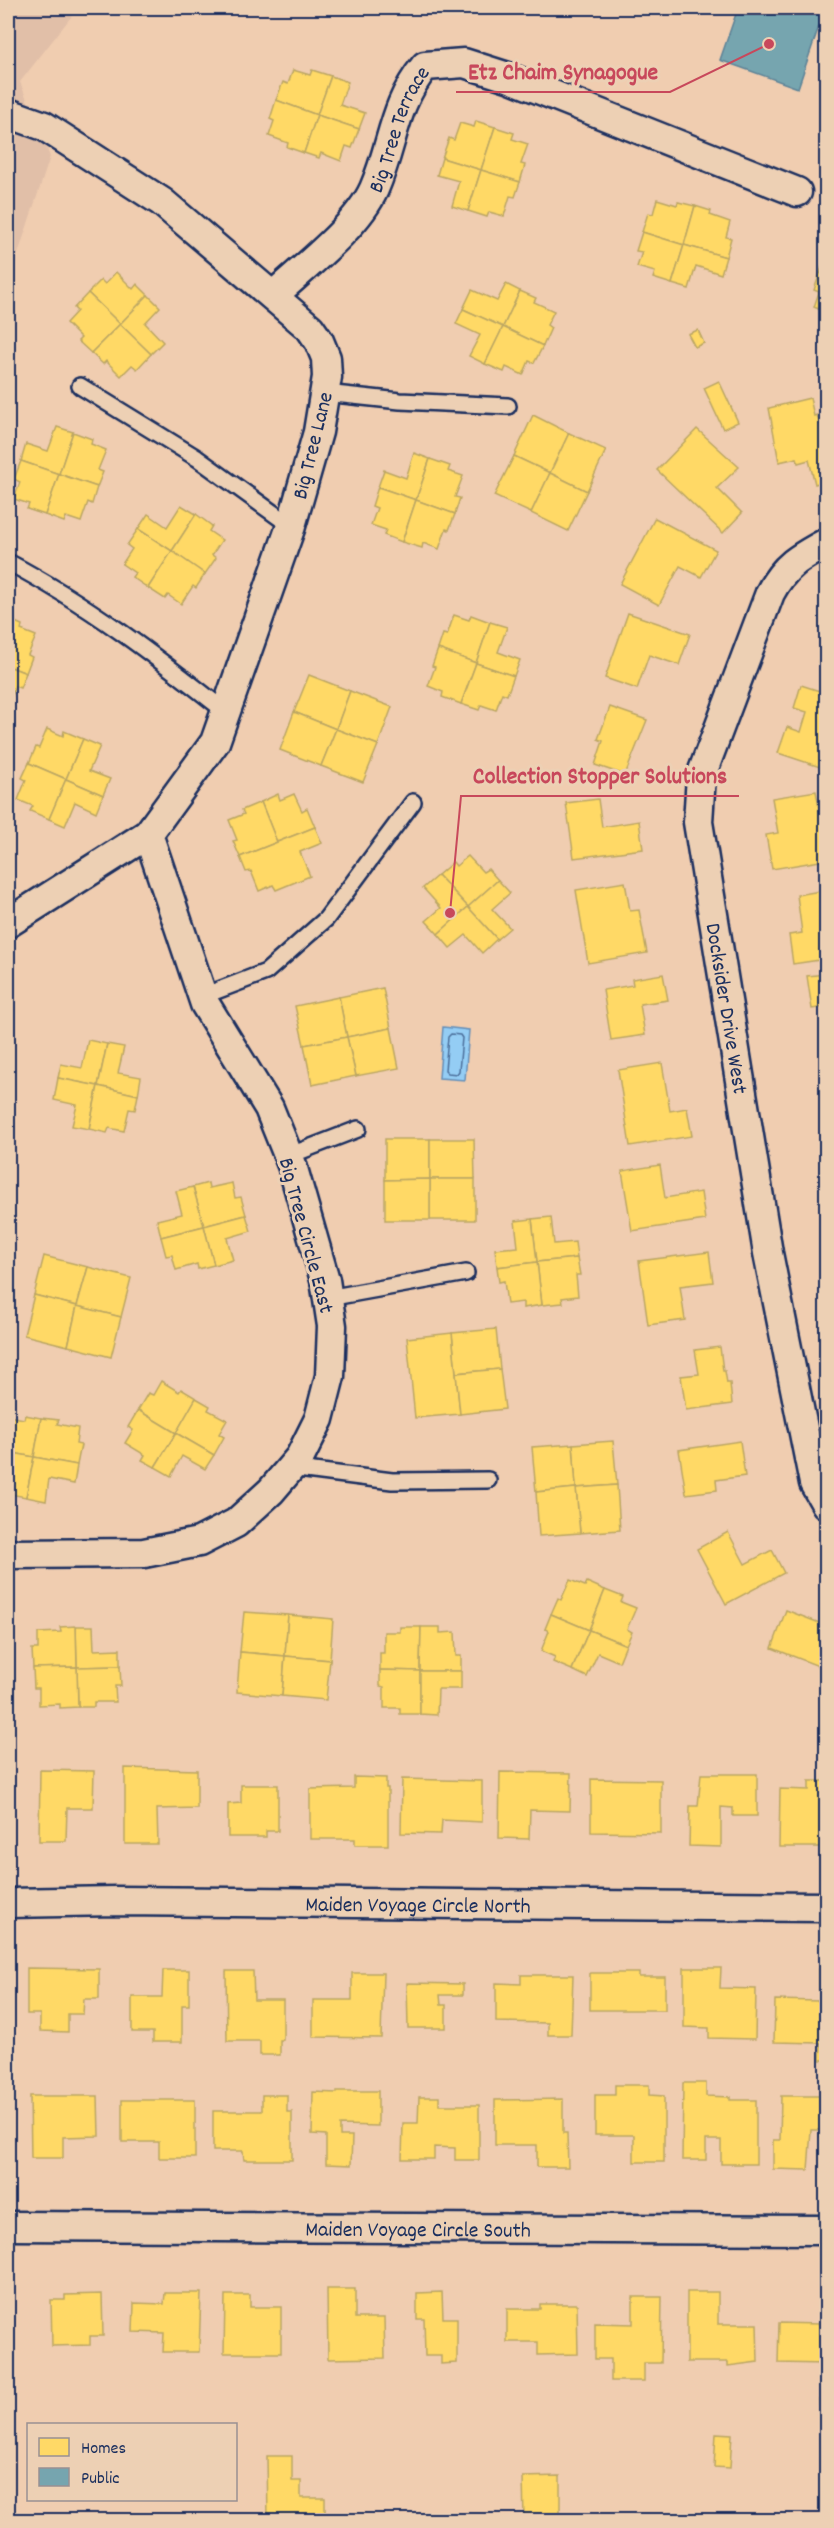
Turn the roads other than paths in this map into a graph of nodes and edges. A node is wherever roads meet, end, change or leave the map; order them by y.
1 (8, 113) edge
2 (796, 192) dead end
3 (273, 296) junction
4 (80, 386) dead end
5 (325, 393) junction
6 (508, 406) dead end
7 (291, 525) junction
8 (826, 543) edge
9 (8, 562) edge
10 (226, 712) junction
11 (413, 802) dead end
12 (148, 834) junction
13 (8, 923) edge
14 (202, 996) junction
15 (358, 1129) dead end
16 (288, 1156) junction
17 (466, 1273) dead end
18 (327, 1298) junction
19 (290, 1468) junction
20 (489, 1480) dead end
21 (826, 1504) edge
22 (15, 1554) edge
23 (8, 1903) edge
24 (826, 1907) edge
25 (8, 2226) edge
26 (826, 2230) edge

1 - 3 street, Big Tree Lane
2 - 3 street, Big Tree Terrace
3 - 5 street, Big Tree Lane
4 - 7 lane
5 - 6 lane
5 - 7 street, Big Tree Lane
7 - 10 street, Big Tree Lane
8 - 21 street, Docksider Drive West
9 - 10 lane
10 - 12 street, Big Tree Lane
11 - 14 lane
12 - 13 street
12 - 14 street, Big Tree Circle East
14 - 16 street, Big Tree Circle East
15 - 16 lane
16 - 18 street, Big Tree Circle East
17 - 18 lane
18 - 19 street, Big Tree Circle East
19 - 20 lane
19 - 22 street, Big Tree Circle East
23 - 24 street, Maiden Voyage Circle North
25 - 26 street, Maiden Voyage Circle South

